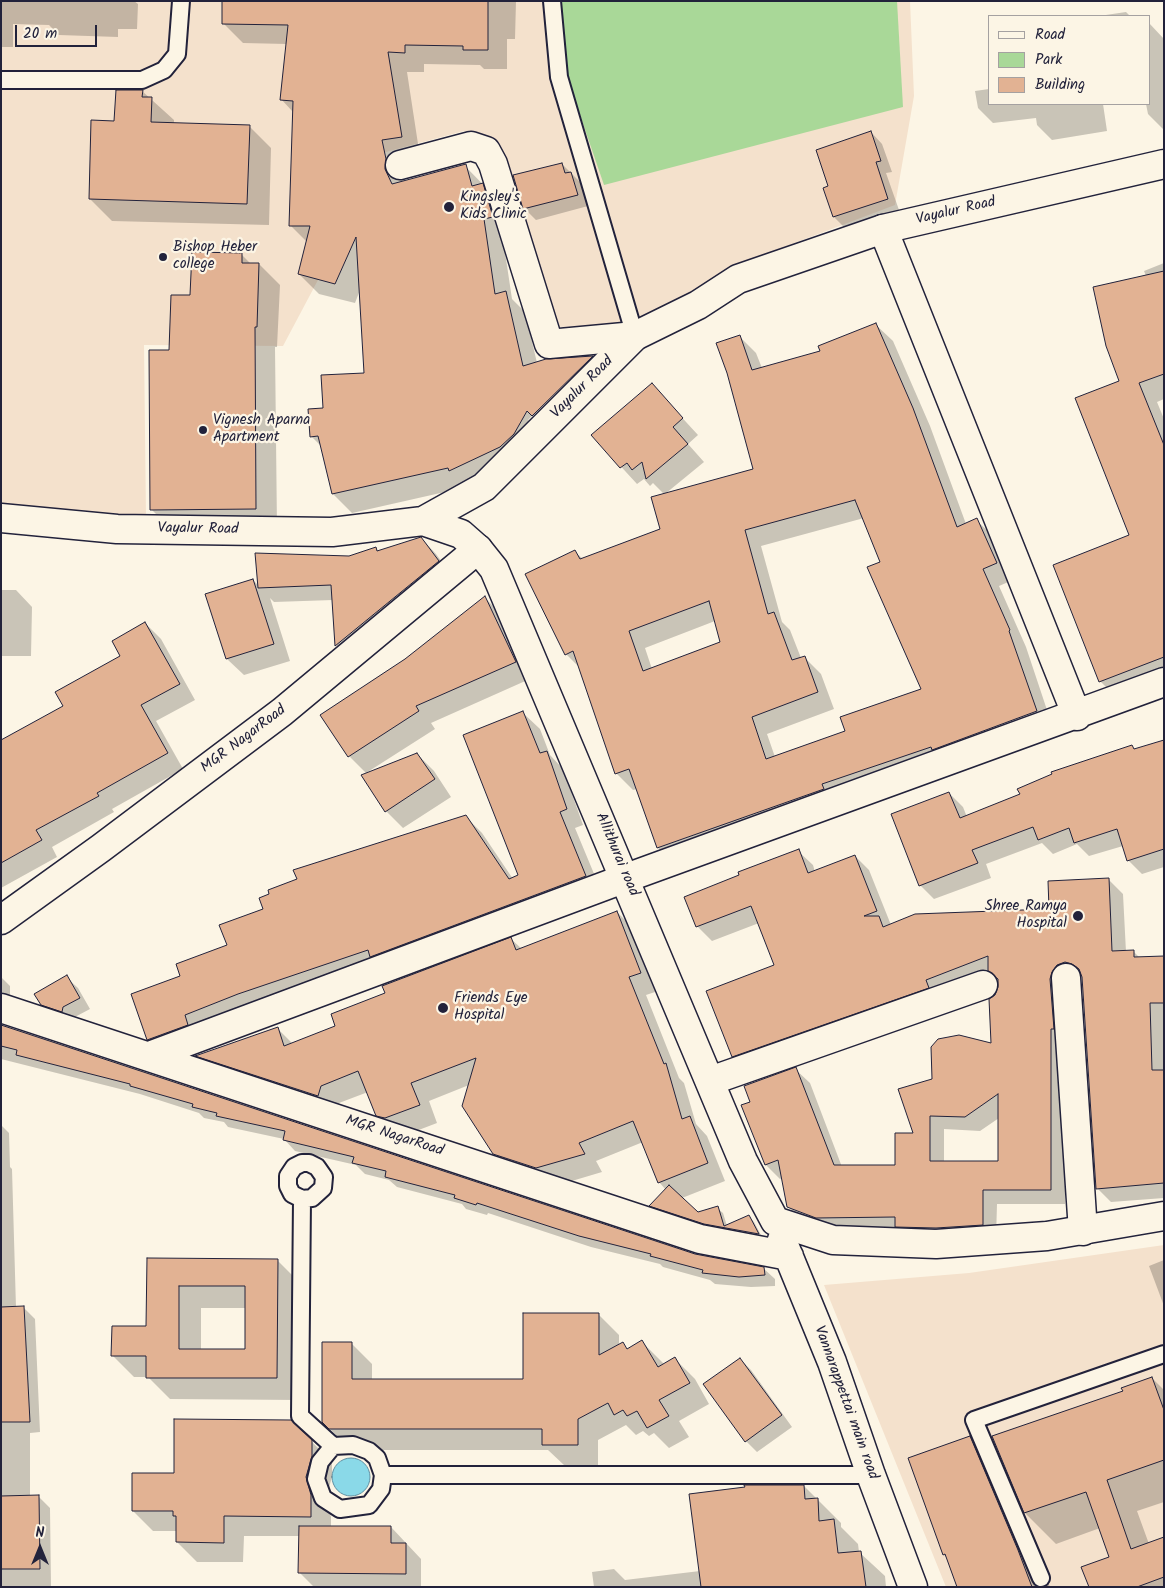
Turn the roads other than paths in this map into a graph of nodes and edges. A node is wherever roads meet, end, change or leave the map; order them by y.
1 (181, 1) edge
2 (552, 1) edge
3 (1, 80) edge
4 (1164, 164) edge
5 (400, 165) dead end
6 (883, 228) junction
7 (635, 336) junction
8 (1, 518) edge
9 (423, 520) junction
10 (478, 549) junction
11 (1164, 682) edge
12 (1077, 716) junction
13 (626, 878) junction
14 (1, 920) edge
15 (1066, 978) dead end
16 (983, 985) dead end
17 (1, 1008) edge
18 (149, 1056) junction
19 (710, 1081) junction
20 (302, 1199) dead end
21 (1164, 1216) edge
22 (774, 1221) junction
23 (1083, 1231) junction
24 (789, 1256) junction
25 (1164, 1354) edge
26 (333, 1446) junction
27 (383, 1474) junction
28 (871, 1475) junction
29 (1041, 1578) dead end
30 (913, 1587) edge

1 - 3 lane
2 - 7 lane
4 - 6 street, Vayalur Road
5 - 7 street
6 - 7 street, Vayalur Road
6 - 12 street
7 - 9 street, Vayalur Road
8 - 9 street, Vayalur Road
9 - 10 street, Allithurai road
10 - 13 street, Allithurai road
10 - 14 street, MGR NagarRoad
11 - 12 street
12 - 13 street
13 - 18 street
13 - 19 street, Allithurai road
15 - 23 street
16 - 19 street
17 - 18 street, MGR NagarRoad
18 - 24 street, MGR NagarRoad
19 - 22 street, Allithurai road
20 - 26 lane
21 - 23 street
22 - 23 street
22 - 24 street, Vannarappettai main road
24 - 28 street, Vannarappettai main road
25 - 29 lane
26 - 27 lane
26 - 27 lane
27 - 28 lane
28 - 30 street, Vannarappettai main road

